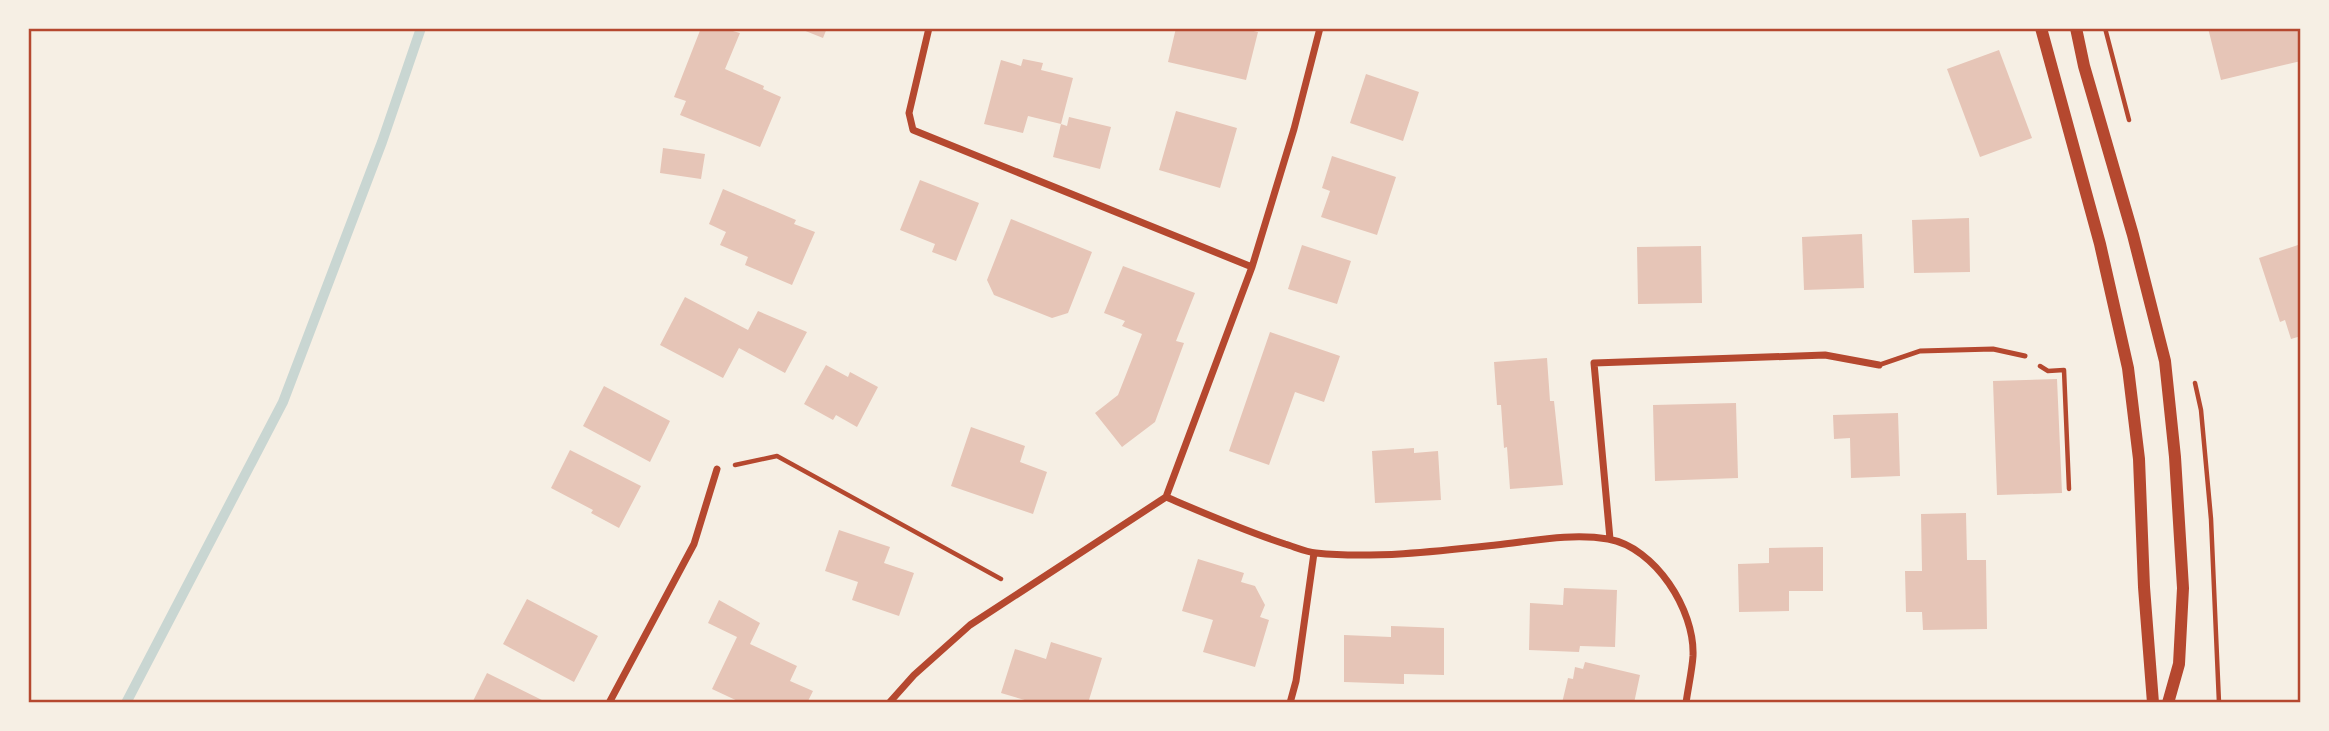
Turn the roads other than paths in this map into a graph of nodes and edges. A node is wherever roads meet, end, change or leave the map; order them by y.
1 (929, 28) edge
2 (1320, 28) edge
3 (2041, 28) edge
4 (2076, 28) edge
5 (1252, 267) junction
6 (2025, 356) road end
7 (1879, 365) joint
8 (717, 470) road end
9 (1166, 497) junction
10 (1610, 539) junction
11 (1314, 553) junction
12 (609, 703) edge
13 (889, 703) edge
14 (1290, 703) edge
15 (1686, 703) edge
16 (2153, 703) edge
17 (2168, 703) edge

1 - 5 street
2 - 5 street
3 - 16 street
4 - 17 street
5 - 9 street
6 - 7 lane
7 - 10 street
8 - 12 street
9 - 11 street
9 - 13 street
10 - 11 street
10 - 15 street
11 - 14 street

